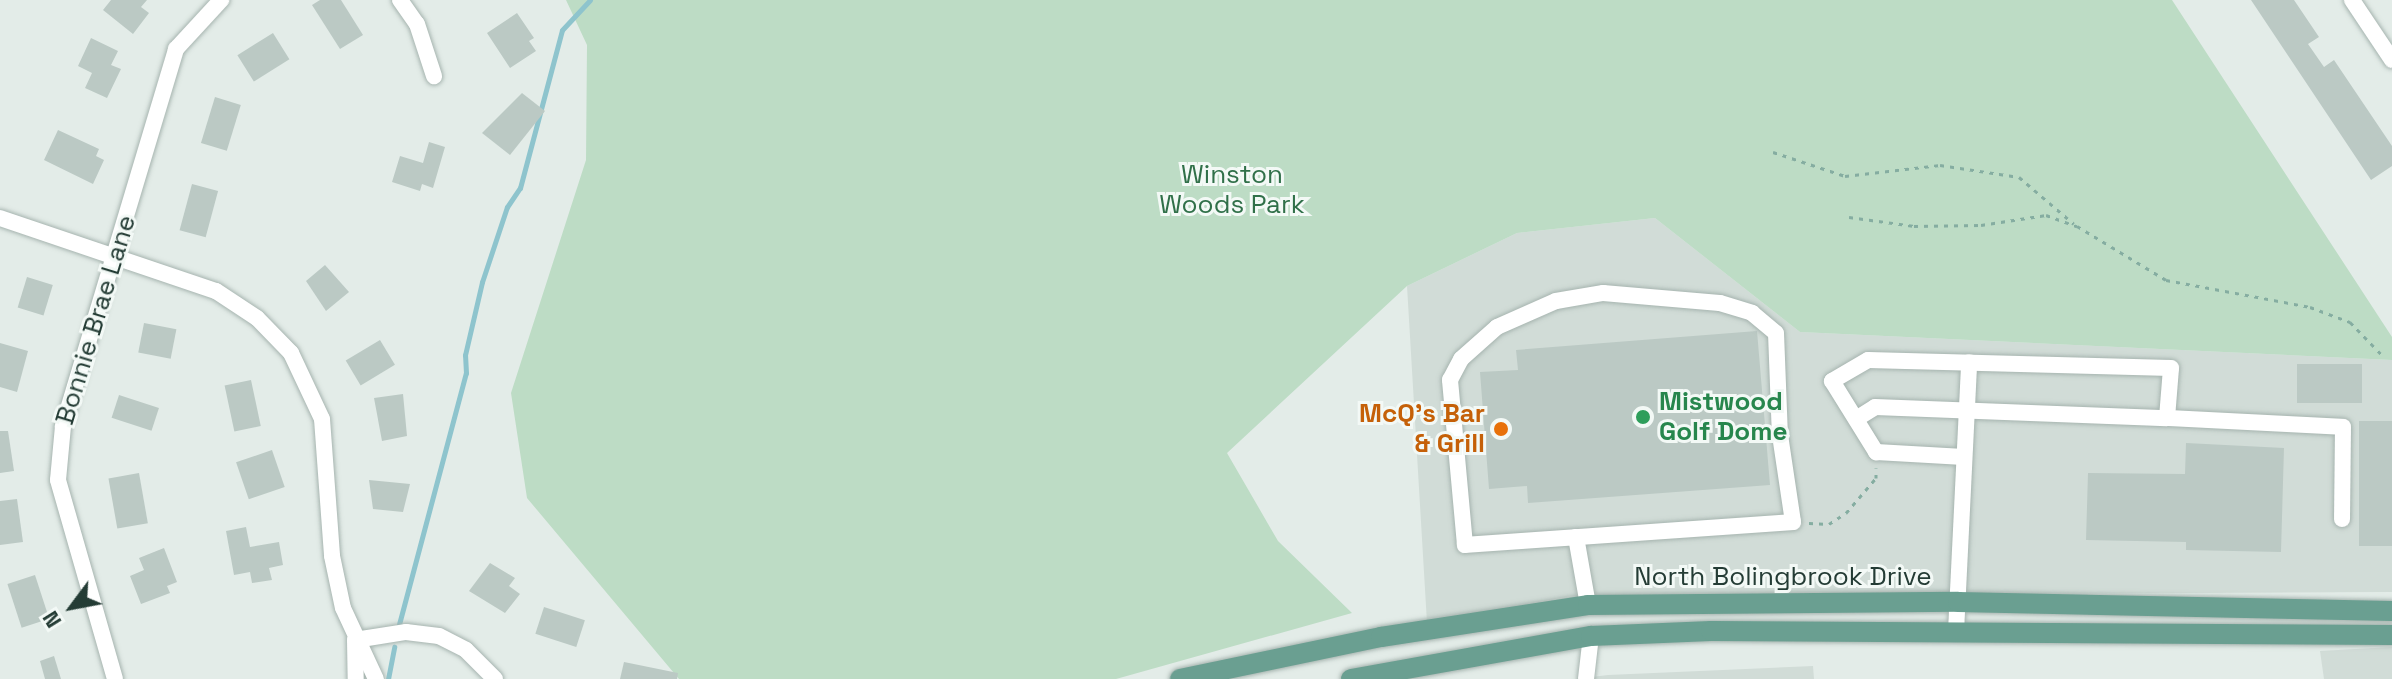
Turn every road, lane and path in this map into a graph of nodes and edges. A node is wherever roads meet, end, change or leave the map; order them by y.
1 (221, 0) edge
2 (400, 0) edge
3 (2352, 0) edge
4 (2392, 60) edge
5 (434, 76) dead end
6 (1773, 152) dead end
7 (1849, 217) dead end
8 (0, 218) edge
9 (2077, 226) junction
10 (114, 258) junction
11 (2382, 355) dead end
12 (1969, 362) junction
13 (1966, 412) junction
14 (2167, 418) junction
15 (1856, 419) junction
16 (1876, 452) junction
17 (1964, 457) junction
18 (2342, 519) dead end
19 (1793, 522) junction
20 (1576, 537) junction
21 (1958, 602) junction
22 (1588, 605) junction
23 (2392, 611) edge
24 (1956, 632) junction
25 (2392, 635) edge
26 (1591, 636) junction
27 (355, 640) junction
28 (115, 679) edge
29 (356, 679) edge
30 (376, 679) edge
31 (495, 679) edge
32 (1180, 679) edge
33 (1351, 679) edge
34 (1586, 679) edge

1 - 10 street, Bonnie Brae Lane
2 - 5 street
3 - 4 street
6 - 9 path
7 - 9 path
8 - 10 street
9 - 11 path
10 - 27 street
10 - 28 street, Bonnie Brae Lane
12 - 13 street
12 - 14 street
12 - 15 street
13 - 14 street
13 - 15 street
13 - 17 street
14 - 18 street
15 - 16 street
16 - 17 street
16 - 19 path
17 - 21 street
19 - 20 street
19 - 20 street
20 - 22 street
21 - 22 main road, North Bolingbrook Drive
21 - 23 main road, North Bolingbrook Drive
21 - 24 street
22 - 32 main road, North Bolingbrook Drive
24 - 25 main road, North Bolingbrook Drive
24 - 26 main road, North Bolingbrook Drive
26 - 33 main road, North Bolingbrook Drive
26 - 34 street
27 - 29 street
27 - 30 street
27 - 31 street

